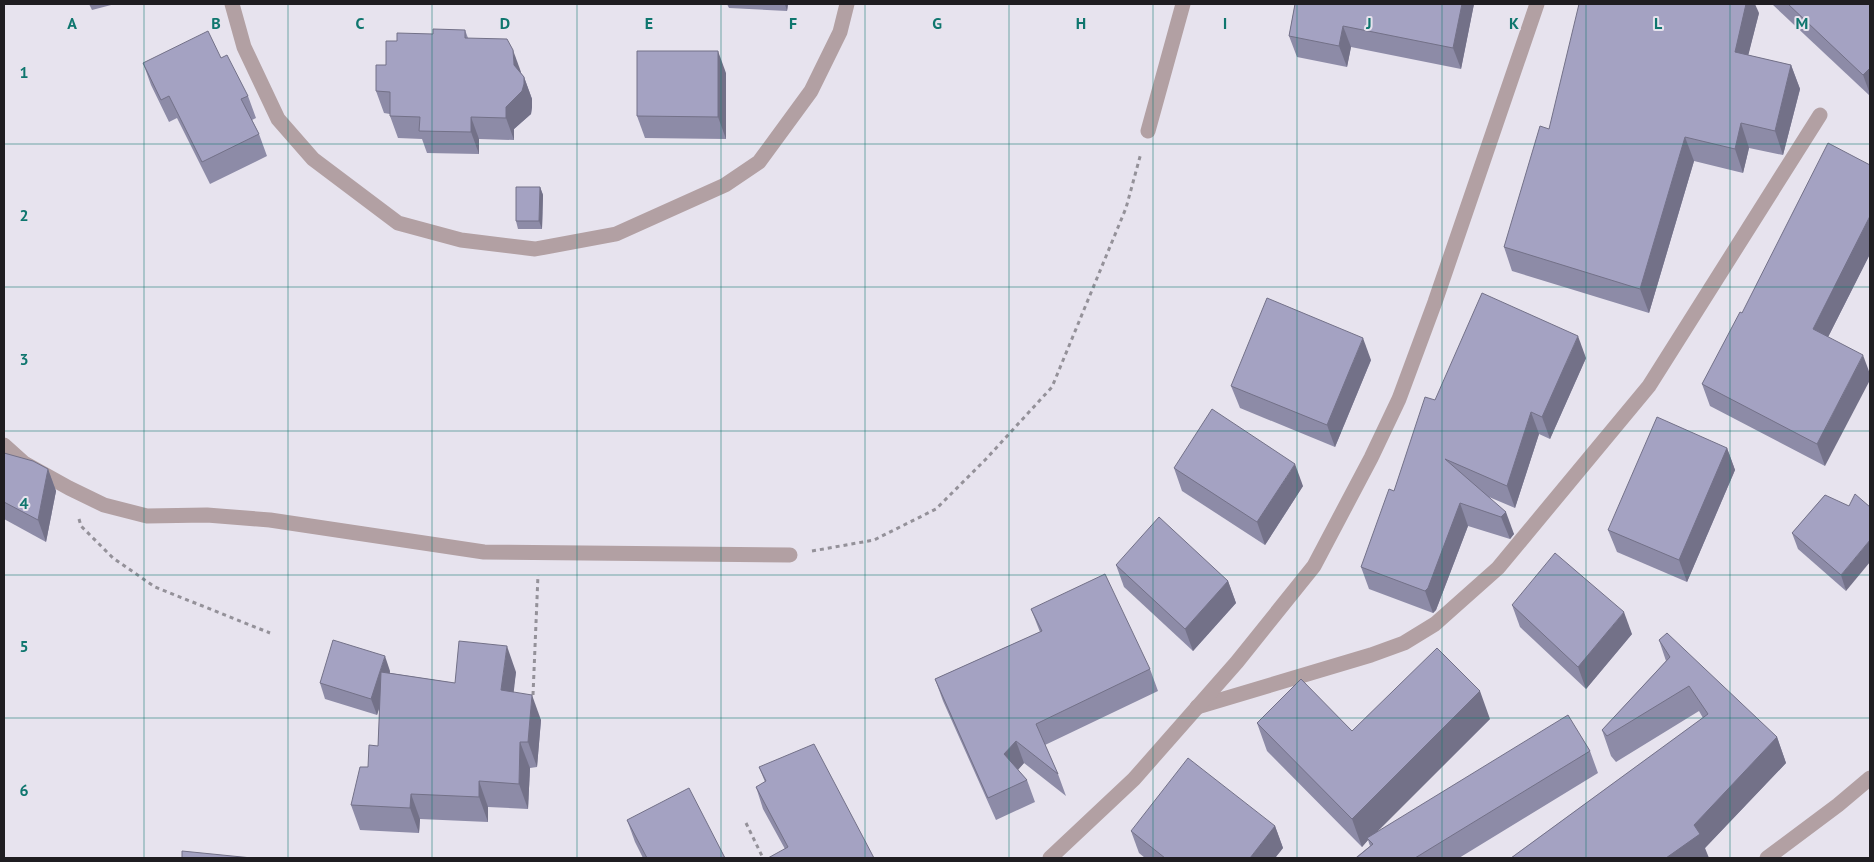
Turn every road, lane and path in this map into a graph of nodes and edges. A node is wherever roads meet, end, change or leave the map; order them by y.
1 (232, 4) edge
2 (847, 4) edge
3 (1182, 4) edge
4 (1537, 4) edge
5 (1820, 115) dead end
6 (1148, 131) joint
7 (4, 445) edge
8 (69, 488) junction
9 (538, 552) junction
10 (790, 555) joint
11 (270, 633) dead end
12 (533, 695) edge
13 (1197, 707) junction
14 (1870, 778) edge
15 (746, 823) dead end
16 (763, 858) edge
17 (1050, 858) edge
18 (1767, 858) edge

1 - 2 street
3 - 6 street
4 - 13 street
5 - 13 street
6 - 10 path
7 - 8 street
8 - 9 street
8 - 11 path
9 - 10 street
9 - 12 path
13 - 17 street
14 - 18 street
15 - 16 path

